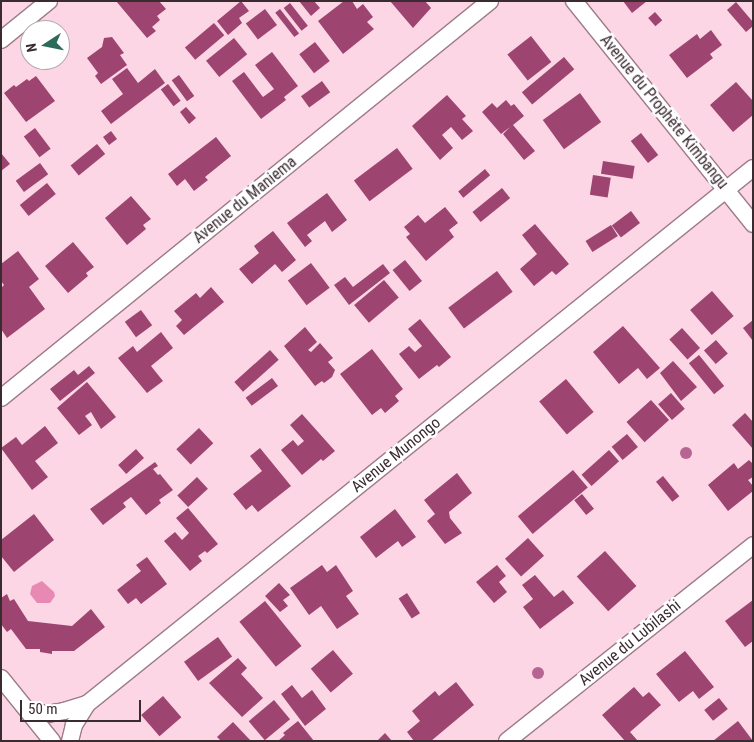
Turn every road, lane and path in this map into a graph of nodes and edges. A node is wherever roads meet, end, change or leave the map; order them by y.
1 (49, 1) edge
2 (490, 1) edge
3 (574, 1) edge
4 (1, 40) edge
5 (753, 168) edge
6 (726, 190) junction
7 (753, 224) edge
8 (1, 398) edge
9 (753, 545) edge
10 (1, 678) edge
11 (87, 704) junction
12 (28, 711) junction
13 (52, 741) edge
14 (70, 741) edge
15 (507, 741) edge

1 - 4 street
2 - 8 street, Avenue du Maniema
3 - 6 street, Avenue du Prophète Kimbangu
5 - 6 street, Avenue Munongo
6 - 7 street, Avenue du Prophète Kimbangu
6 - 11 street, Avenue Munongo
9 - 15 street, Avenue du Lubilashi
10 - 12 street
11 - 12 street, Avenue Munongo
11 - 14 street
12 - 13 street

